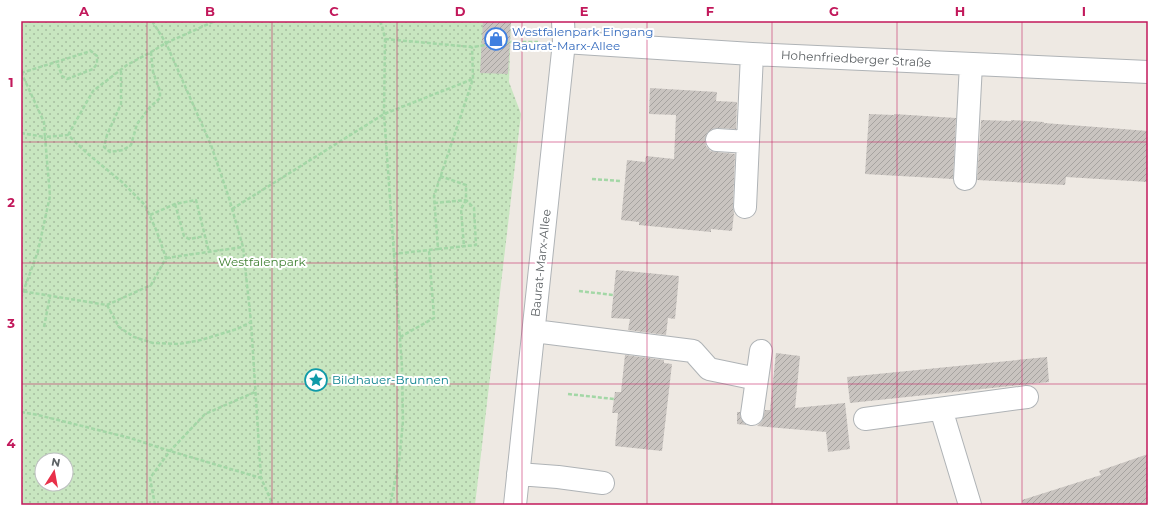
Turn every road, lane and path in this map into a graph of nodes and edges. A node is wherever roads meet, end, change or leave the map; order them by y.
1 (152, 21) edge
2 (215, 21) edge
3 (380, 21) edge
4 (564, 31) edge
5 (385, 39) junction
6 (166, 43) junction
7 (472, 47) junction
8 (151, 52) junction
9 (752, 54) junction
10 (57, 62) junction
11 (971, 64) junction
12 (120, 71) junction
13 (21, 72) edge
14 (1148, 72) edge
15 (473, 79) junction
16 (384, 114) junction
17 (21, 133) edge
18 (68, 135) junction
19 (45, 137) junction
20 (717, 140) dead end
21 (748, 142) junction
22 (440, 176) junction
23 (592, 178) dead end
24 (965, 179) dead end
25 (621, 181) dead end
26 (466, 200) junction
27 (434, 203) junction
28 (175, 204) junction
29 (745, 207) dead end
30 (232, 209) junction
31 (150, 215) junction
32 (205, 236) junction
33 (243, 247) junction
34 (464, 247) junction
35 (438, 249) junction
36 (429, 250) junction
37 (210, 252) junction
38 (394, 254) junction
39 (166, 258) junction
40 (579, 291) dead end
41 (22, 292) edge
42 (613, 295) dead end
43 (50, 296) junction
44 (21, 298) edge
45 (107, 305) junction
46 (251, 322) junction
47 (44, 327) dead end
48 (534, 331) junction
49 (400, 337) junction
50 (761, 351) dead end
51 (757, 379) junction
52 (255, 392) junction
53 (568, 394) dead end
54 (1027, 398) dead end
55 (614, 399) dead end
56 (941, 409) junction
57 (21, 412) edge
58 (752, 414) dead end
59 (865, 419) dead end
60 (170, 451) junction
61 (518, 474) junction
62 (261, 478) junction
63 (603, 483) dead end
64 (155, 505) edge
65 (272, 505) edge
66 (390, 505) edge
67 (515, 505) edge
68 (970, 505) edge

1 - 6 path
2 - 6 path
3 - 5 path
4 - 7 path
4 - 9 street, Hohenfriedberger Straße
4 - 48 street, Baurat-Marx-Allee
5 - 7 path
5 - 16 path
6 - 8 path
6 - 30 path
7 - 15 path
8 - 12 path
8 - 12 path
9 - 11 street, Hohenfriedberger Straße
9 - 21 street
10 - 10 path
10 - 13 path
11 - 14 street, Hohenfriedberger Straße
11 - 24 street
12 - 18 path
13 - 19 path
15 - 16 path
15 - 22 path
16 - 30 path
16 - 38 path
17 - 19 path
18 - 19 path
18 - 31 path
19 - 41 path
20 - 21 street
21 - 29 street
22 - 26 path
22 - 27 path
23 - 25 path
26 - 27 path
26 - 34 path
26 - 34 path
27 - 35 path
28 - 31 path
28 - 32 path
28 - 32 path
30 - 33 path
31 - 39 path
32 - 37 path
33 - 37 path
33 - 46 path
34 - 35 path
35 - 36 path
36 - 38 path
36 - 49 path
37 - 39 path
38 - 49 path
39 - 45 path
40 - 42 path
41 - 43 path
41 - 44 path
43 - 45 path
43 - 47 path
45 - 46 path
46 - 52 path
48 - 51 street
48 - 61 street, Baurat-Marx-Allee
49 - 66 path
50 - 51 street
51 - 58 street
52 - 60 path
52 - 62 path
53 - 55 path
54 - 56 street
56 - 59 street
56 - 68 street
57 - 60 path
60 - 62 path
60 - 64 path
61 - 63 street
61 - 67 street, Baurat-Marx-Allee
62 - 65 path

